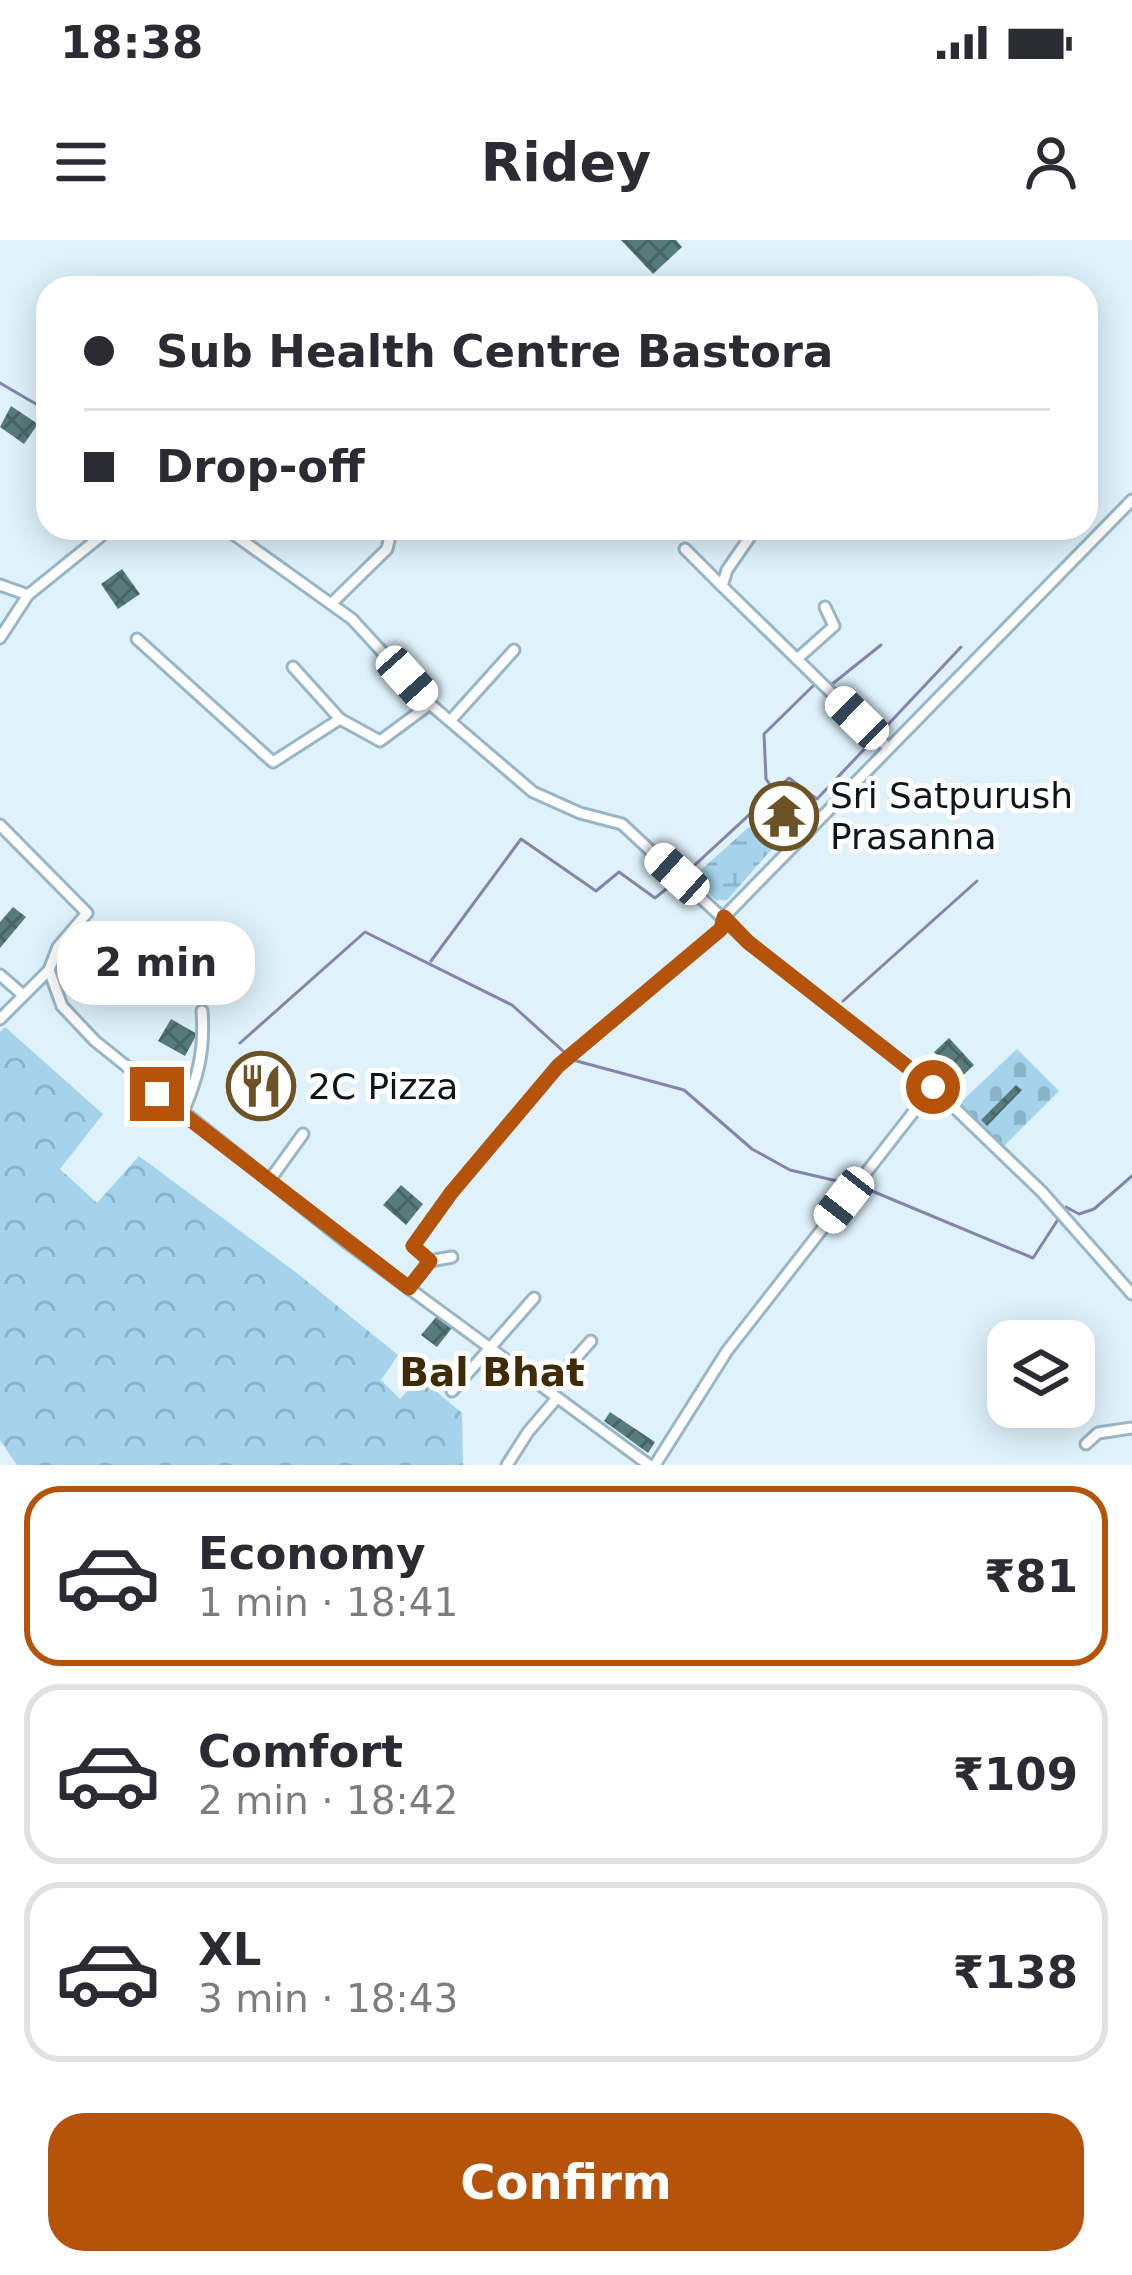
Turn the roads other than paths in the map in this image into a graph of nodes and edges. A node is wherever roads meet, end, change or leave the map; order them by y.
1 (1132, 500) edge
2 (1098, 534) edge
3 (96, 540) edge
4 (242, 540) edge
5 (390, 540) edge
6 (748, 540) edge
7 (1092, 540) edge
8 (685, 549) dead end
9 (0, 585) edge
10 (722, 586) junction
11 (28, 595) junction
12 (332, 603) junction
13 (825, 607) dead end
14 (0, 638) edge
15 (137, 639) dead end
16 (514, 650) dead end
17 (797, 659) junction
18 (292, 667) dead end
19 (430, 704) junction
20 (340, 718) junction
21 (450, 721) junction
22 (887, 747) junction
23 (0, 825) edge
24 (724, 917) junction
25 (49, 970) junction
26 (0, 975) edge
27 (23, 995) junction
28 (202, 1012) dead end
29 (0, 1018) edge
30 (933, 1087) junction
31 (182, 1114) junction
32 (302, 1135) dead end
33 (269, 1181) junction
34 (452, 1257) dead end
35 (430, 1261) junction
36 (409, 1288) junction
37 (1132, 1294) edge
38 (534, 1298) dead end
39 (591, 1341) dead end
40 (490, 1347) junction
41 (548, 1390) junction
42 (452, 1391) dead end
43 (557, 1398) junction
44 (1132, 1428) edge
45 (1086, 1444) dead end
46 (507, 1465) edge
47 (652, 1465) edge

1 - 2 street
3 - 11 street
4 - 12 street
5 - 12 street
6 - 10 street
7 - 22 street
8 - 10 street
9 - 11 street
10 - 17 street
11 - 14 street
12 - 19 street
13 - 17 street
15 - 20 street
16 - 21 street
17 - 22 street
18 - 20 street
19 - 20 street
19 - 21 street
21 - 24 street
22 - 24 street
23 - 25 street
24 - 30 street
24 - 35 street
25 - 27 street
25 - 31 street
26 - 27 street
27 - 29 street
28 - 31 street
30 - 37 street
30 - 47 street
31 - 33 street
32 - 33 street
33 - 36 street
34 - 35 street
35 - 36 street
36 - 40 street
38 - 40 street
39 - 41 street
40 - 41 street
40 - 42 street
41 - 43 street
43 - 46 street
43 - 47 street
44 - 45 street

